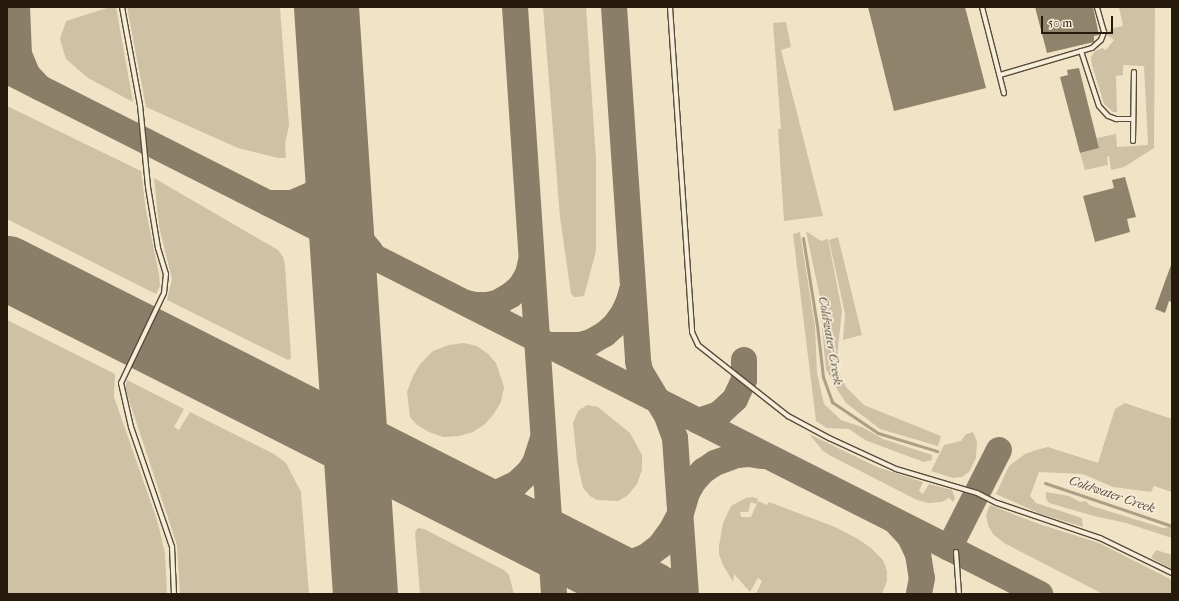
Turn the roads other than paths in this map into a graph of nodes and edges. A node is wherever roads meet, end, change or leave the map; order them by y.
1 (122, 7) edge
2 (670, 7) edge
3 (982, 7) edge
4 (1097, 7) edge
5 (1081, 51) junction
6 (1134, 72) dead end
7 (1000, 75) junction
8 (1004, 93) dead end
9 (1133, 119) junction
10 (1133, 140) dead end
11 (956, 552) dead end
12 (1172, 573) edge
13 (174, 594) edge
14 (959, 594) edge

1 - 13 lane
2 - 12 lane
3 - 7 lane
4 - 5 lane
5 - 7 lane
5 - 9 lane
6 - 9 lane
7 - 8 lane
9 - 10 lane
11 - 14 lane

